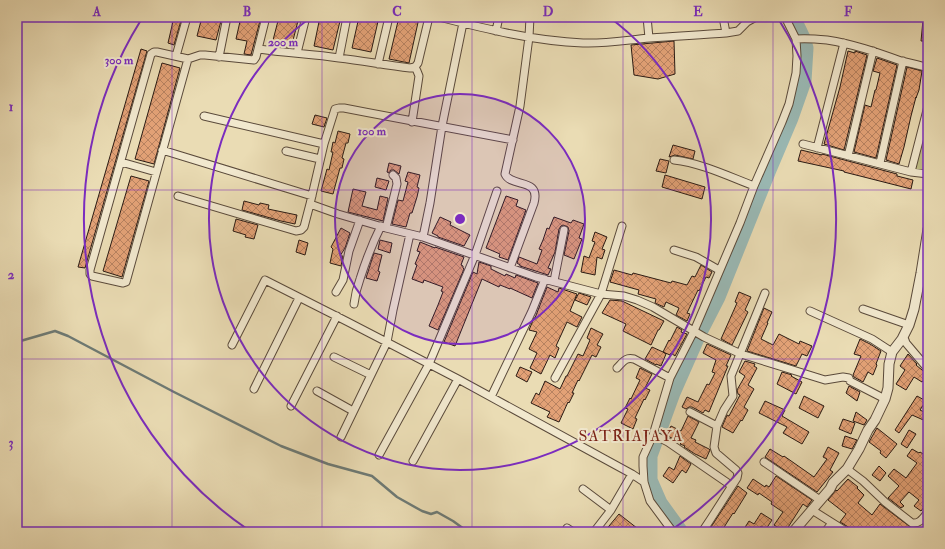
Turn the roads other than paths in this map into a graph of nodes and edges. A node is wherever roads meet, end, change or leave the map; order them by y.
1 (187, 17) edge
2 (227, 17) edge
3 (266, 17) edge
4 (306, 17) edge
5 (347, 17) edge
6 (389, 17) edge
7 (429, 17) edge
8 (439, 17) edge
9 (499, 17) edge
10 (530, 17) edge
11 (647, 17) edge
12 (723, 17) edge
13 (756, 17) edge
14 (785, 17) edge
15 (746, 20) edge
16 (463, 23) junction
17 (496, 31) junction
18 (726, 33) junction
19 (529, 37) junction
20 (649, 38) junction
21 (800, 39) junction
22 (844, 43) junction
23 (259, 49) junction
24 (873, 51) junction
25 (297, 53) junction
26 (176, 56) junction
27 (219, 57) junction
28 (339, 58) junction
29 (188, 59) junction
30 (903, 61) junction
31 (378, 64) junction
32 (415, 67) junction
33 (928, 68) edge
34 (928, 106) edge
35 (204, 116) dead end
36 (412, 122) junction
37 (442, 126) junction
38 (512, 140) junction
39 (324, 144) junction
40 (803, 144) dead end
41 (817, 148) junction
42 (162, 150) junction
43 (286, 151) dead end
44 (848, 156) junction
45 (320, 159) junction
46 (674, 160) dead end
47 (121, 162) junction
48 (880, 163) junction
49 (156, 172) junction
50 (912, 172) junction
51 (928, 174) edge
52 (393, 175) dead end
53 (754, 186) junction
54 (496, 191) dead end
55 (178, 196) dead end
56 (312, 196) junction
57 (310, 204) junction
58 (360, 220) junction
59 (622, 226) dead end
60 (384, 227) junction
61 (928, 229) edge
62 (564, 230) dead end
63 (410, 234) junction
64 (423, 237) junction
65 (674, 250) dead end
66 (475, 255) junction
67 (510, 268) junction
68 (719, 270) junction
69 (545, 280) junction
70 (554, 281) junction
71 (336, 292) dead end
72 (765, 293) dead end
73 (601, 294) junction
74 (299, 298) junction
75 (354, 304) dead end
76 (863, 309) dead end
77 (810, 312) dead end
78 (337, 316) junction
79 (909, 325) junction
80 (694, 331) junction
81 (902, 339) junction
82 (387, 342) junction
83 (232, 345) dead end
84 (892, 352) junction
85 (741, 354) junction
86 (334, 357) dead end
87 (429, 364) junction
88 (617, 368) dead end
89 (928, 370) edge
90 (371, 375) junction
91 (555, 378) dead end
92 (670, 378) junction
93 (458, 379) junction
94 (254, 389) dead end
95 (317, 391) dead end
96 (491, 397) junction
97 (885, 399) junction
98 (290, 406) dead end
99 (353, 410) junction
100 (690, 412) dead end
101 (717, 426) junction
102 (653, 435) junction
103 (341, 437) dead end
104 (379, 455) dead end
105 (413, 461) dead end
106 (764, 462) dead end
107 (847, 468) junction
108 (632, 474) junction
109 (644, 482) junction
110 (732, 486) junction
111 (583, 489) dead end
112 (820, 500) junction
113 (611, 510) junction
114 (812, 510) junction
115 (928, 512) edge
116 (832, 523) junction
117 (594, 532) edge
118 (673, 532) edge
119 (702, 532) edge
120 (793, 532) edge
121 (825, 532) edge
122 (847, 532) edge

1 - 26 street
2 - 27 street
3 - 23 street
4 - 25 street
5 - 28 street
6 - 31 street
7 - 32 street
8 - 16 street
9 - 17 street
10 - 19 street
11 - 20 street
12 - 18 street
13 - 15 street
14 - 21 street
15 - 18 street
16 - 17 street
16 - 37 street
17 - 19 street
18 - 20 street
19 - 20 street
19 - 38 street
21 - 22 street
21 - 53 street
22 - 24 street
22 - 41 street
23 - 25 street
23 - 27 street
24 - 30 street
24 - 44 street
25 - 28 street
26 - 29 street
26 - 47 street
27 - 29 street
28 - 31 street
29 - 42 street
30 - 33 street
30 - 48 street
31 - 32 street
32 - 36 street
34 - 50 street
35 - 39 street
36 - 37 street
36 - 39 street
37 - 38 street
37 - 64 street
38 - 67 street
39 - 45 street
40 - 41 street
41 - 44 street
42 - 49 street
42 - 56 street
43 - 45 street
44 - 48 street
45 - 56 street
46 - 53 street
47 - 49 street
47 - 49 street
48 - 50 street
50 - 51 street
52 - 60 street
53 - 68 street
54 - 66 street
55 - 57 street
56 - 57 street
57 - 58 street
58 - 60 street
58 - 71 street
59 - 73 street
60 - 63 street
60 - 75 street
61 - 79 street
62 - 70 street
63 - 64 street
63 - 82 street
64 - 66 street
65 - 68 street
66 - 67 street
66 - 87 street
67 - 69 street
68 - 80 street
69 - 70 street
69 - 96 street
70 - 73 street
72 - 85 street
73 - 80 street
73 - 91 street
74 - 78 street
74 - 83 street
74 - 94 street
76 - 79 street
77 - 84 street
78 - 82 street
78 - 98 street
79 - 81 street
80 - 85 street
80 - 92 street
81 - 84 street
81 - 89 street
82 - 87 street
82 - 90 street
84 - 97 street
85 - 97 street
85 - 101 street
86 - 90 street
87 - 93 street
87 - 104 street
88 - 92 street
90 - 99 street
92 - 102 street
93 - 96 street
93 - 105 street
95 - 99 street
96 - 108 street
97 - 107 street
99 - 103 street
100 - 101 street
101 - 110 street
102 - 109 street
102 - 110 street
106 - 112 street
107 - 112 street
107 - 115 street
108 - 109 street
108 - 113 street
109 - 118 street
110 - 119 street
111 - 113 street
112 - 114 street
113 - 117 street
114 - 116 street
114 - 120 street
116 - 121 street
116 - 122 street

